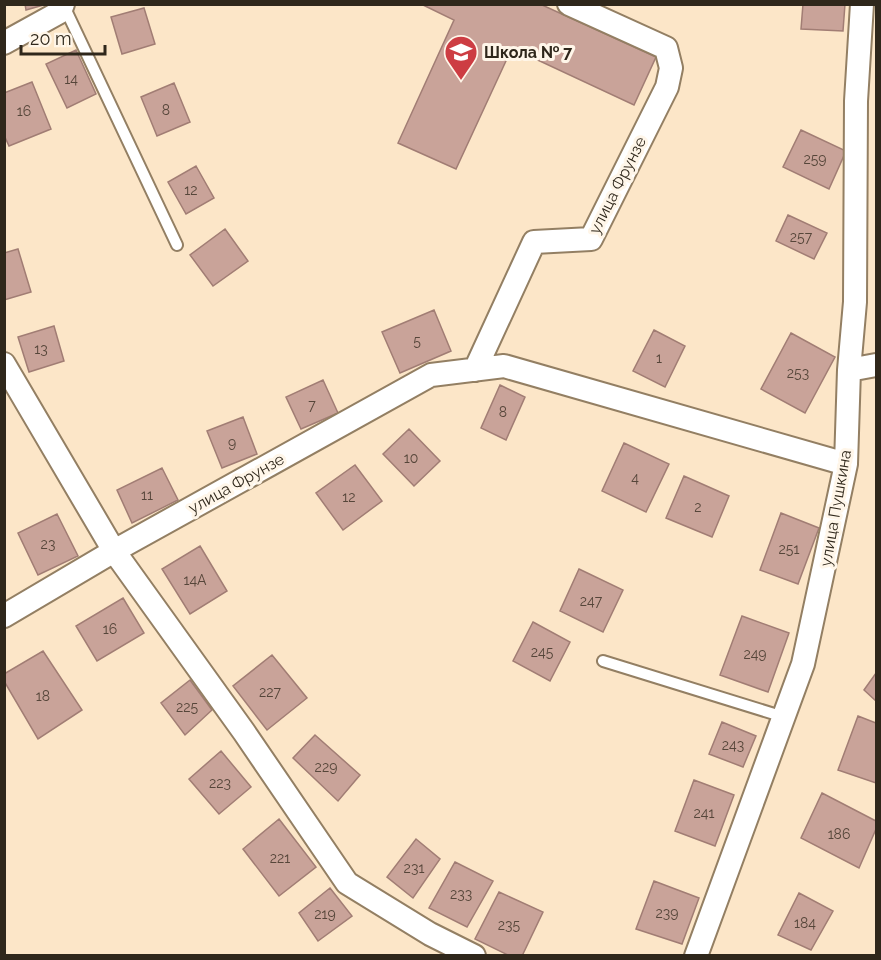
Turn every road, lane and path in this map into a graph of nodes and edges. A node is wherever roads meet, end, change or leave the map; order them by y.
1 (63, 4) edge
2 (569, 4) edge
3 (862, 4) edge
4 (4, 43) edge
5 (177, 245) dead end
6 (4, 364) edge
7 (876, 364) edge
8 (475, 370) junction
9 (849, 370) junction
10 (846, 464) junction
11 (114, 550) junction
12 (4, 616) edge
13 (603, 661) dead end
14 (783, 717) junction
15 (474, 956) edge
16 (696, 956) edge

1 - 4 street
1 - 5 lane
2 - 8 street, улица Фрунзе
3 - 9 street, улица Пушкина
6 - 11 street
7 - 9 street
8 - 10 street, улица Фрунзе
8 - 11 street, улица Фрунзе
9 - 10 street, улица Пушкина
10 - 14 street, улица Пушкина
11 - 12 street, улица Фрунзе
11 - 15 street
13 - 14 lane
14 - 16 street, улица Пушкина

